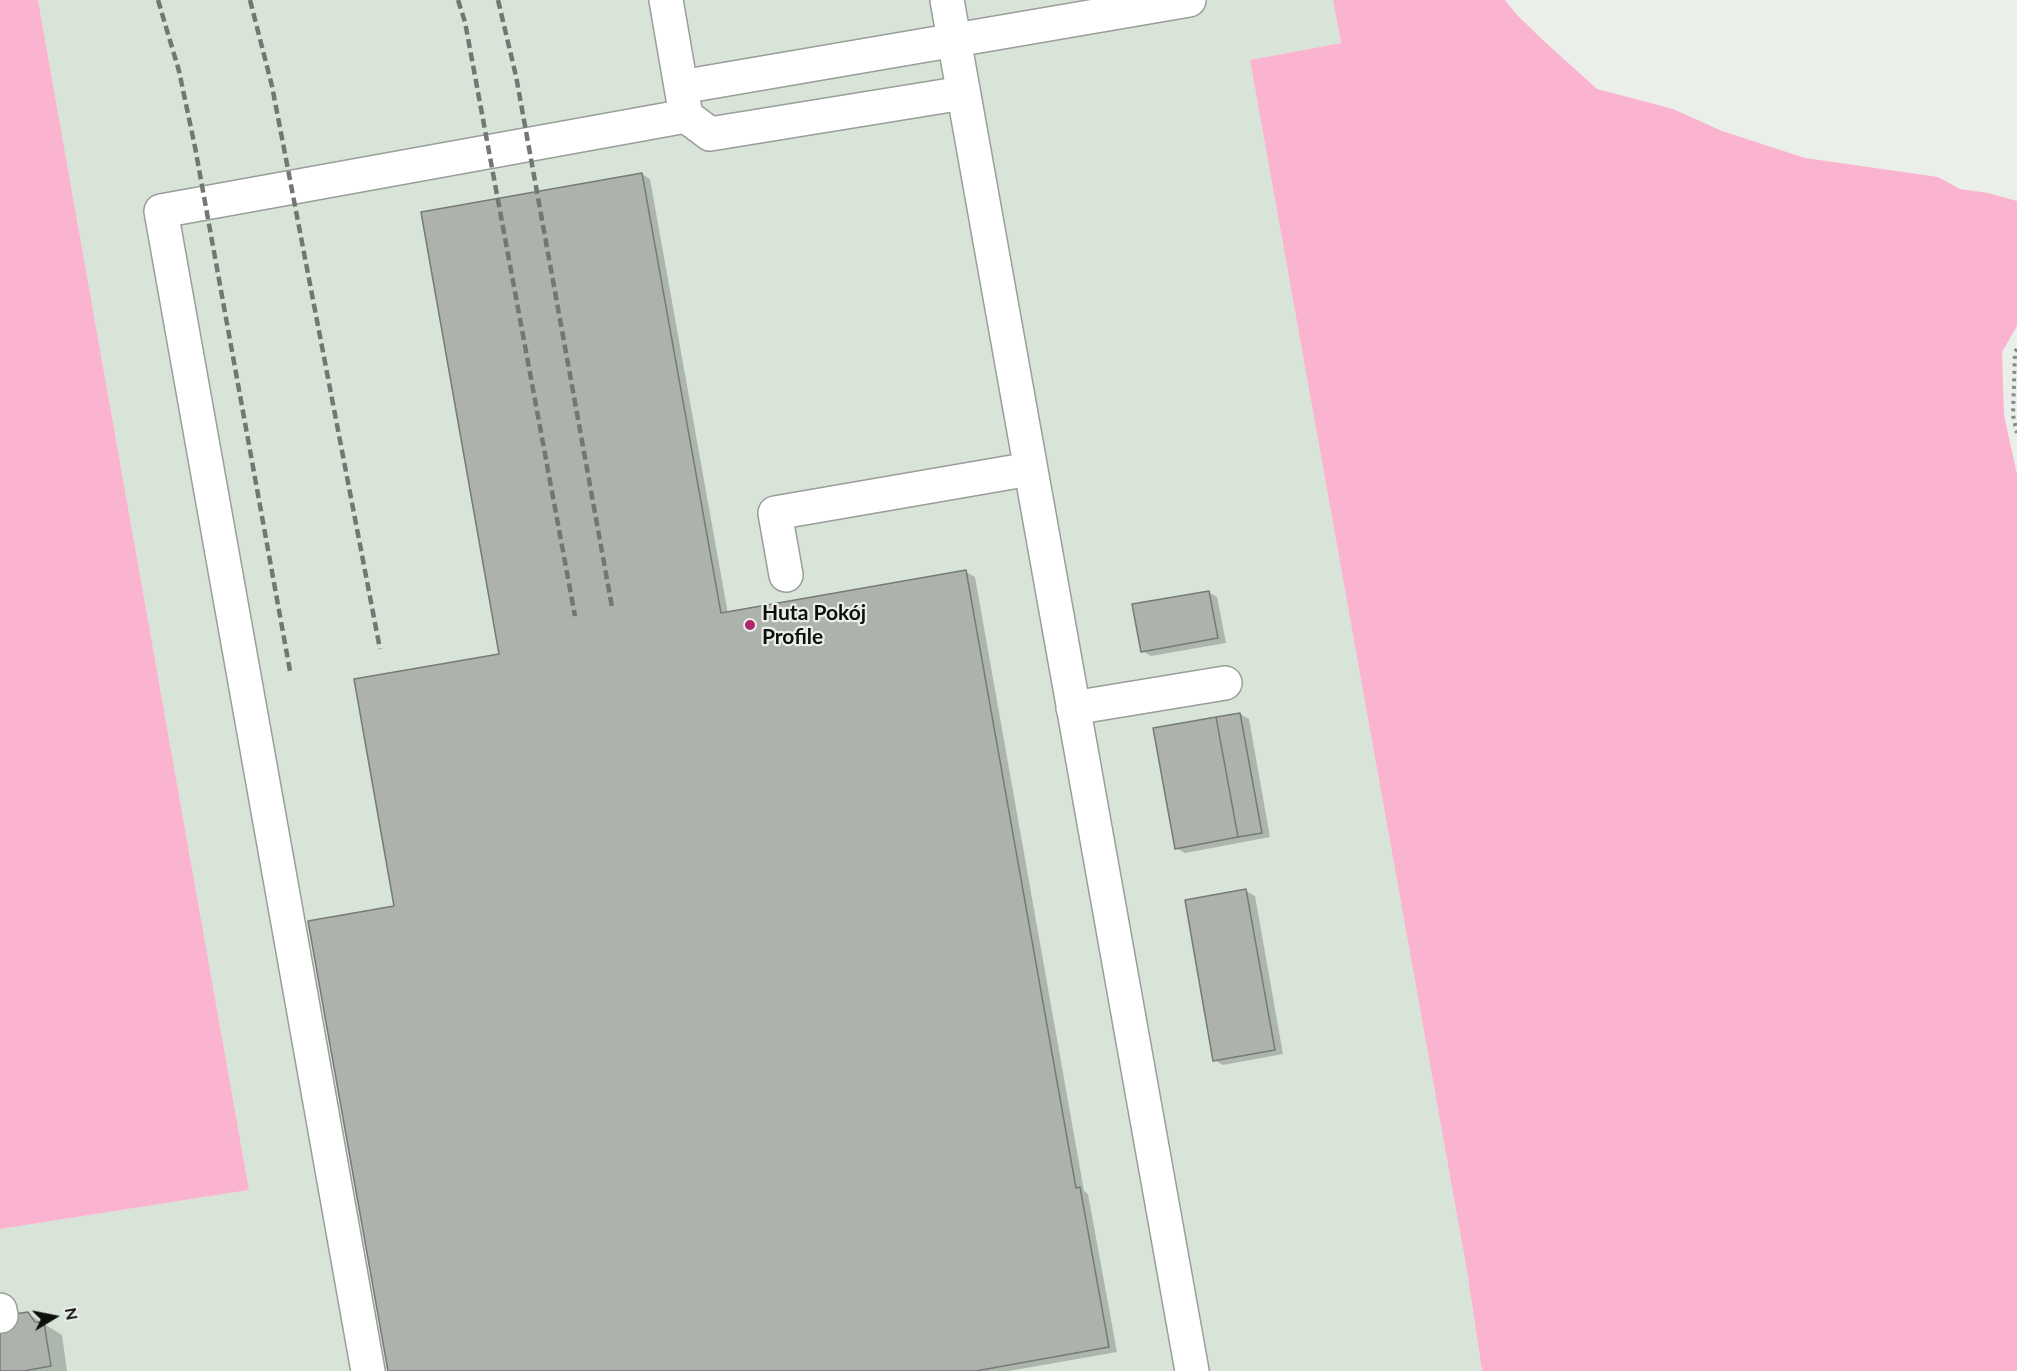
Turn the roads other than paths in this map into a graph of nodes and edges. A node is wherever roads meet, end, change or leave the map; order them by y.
1 (666, 0) edge
2 (947, 0) edge
3 (1189, 0) edge
4 (954, 42) junction
5 (963, 93) junction
6 (684, 102) junction
7 (1030, 470) junction
8 (786, 575) dead end
9 (1225, 683) dead end
10 (1073, 708) junction
11 (368, 1371) edge
12 (1192, 1371) edge

1 - 6 lane
2 - 4 lane
3 - 4 lane
4 - 5 lane
4 - 6 lane
5 - 6 lane
5 - 7 lane
6 - 11 lane
7 - 8 lane
7 - 10 lane
9 - 10 lane
10 - 12 lane

